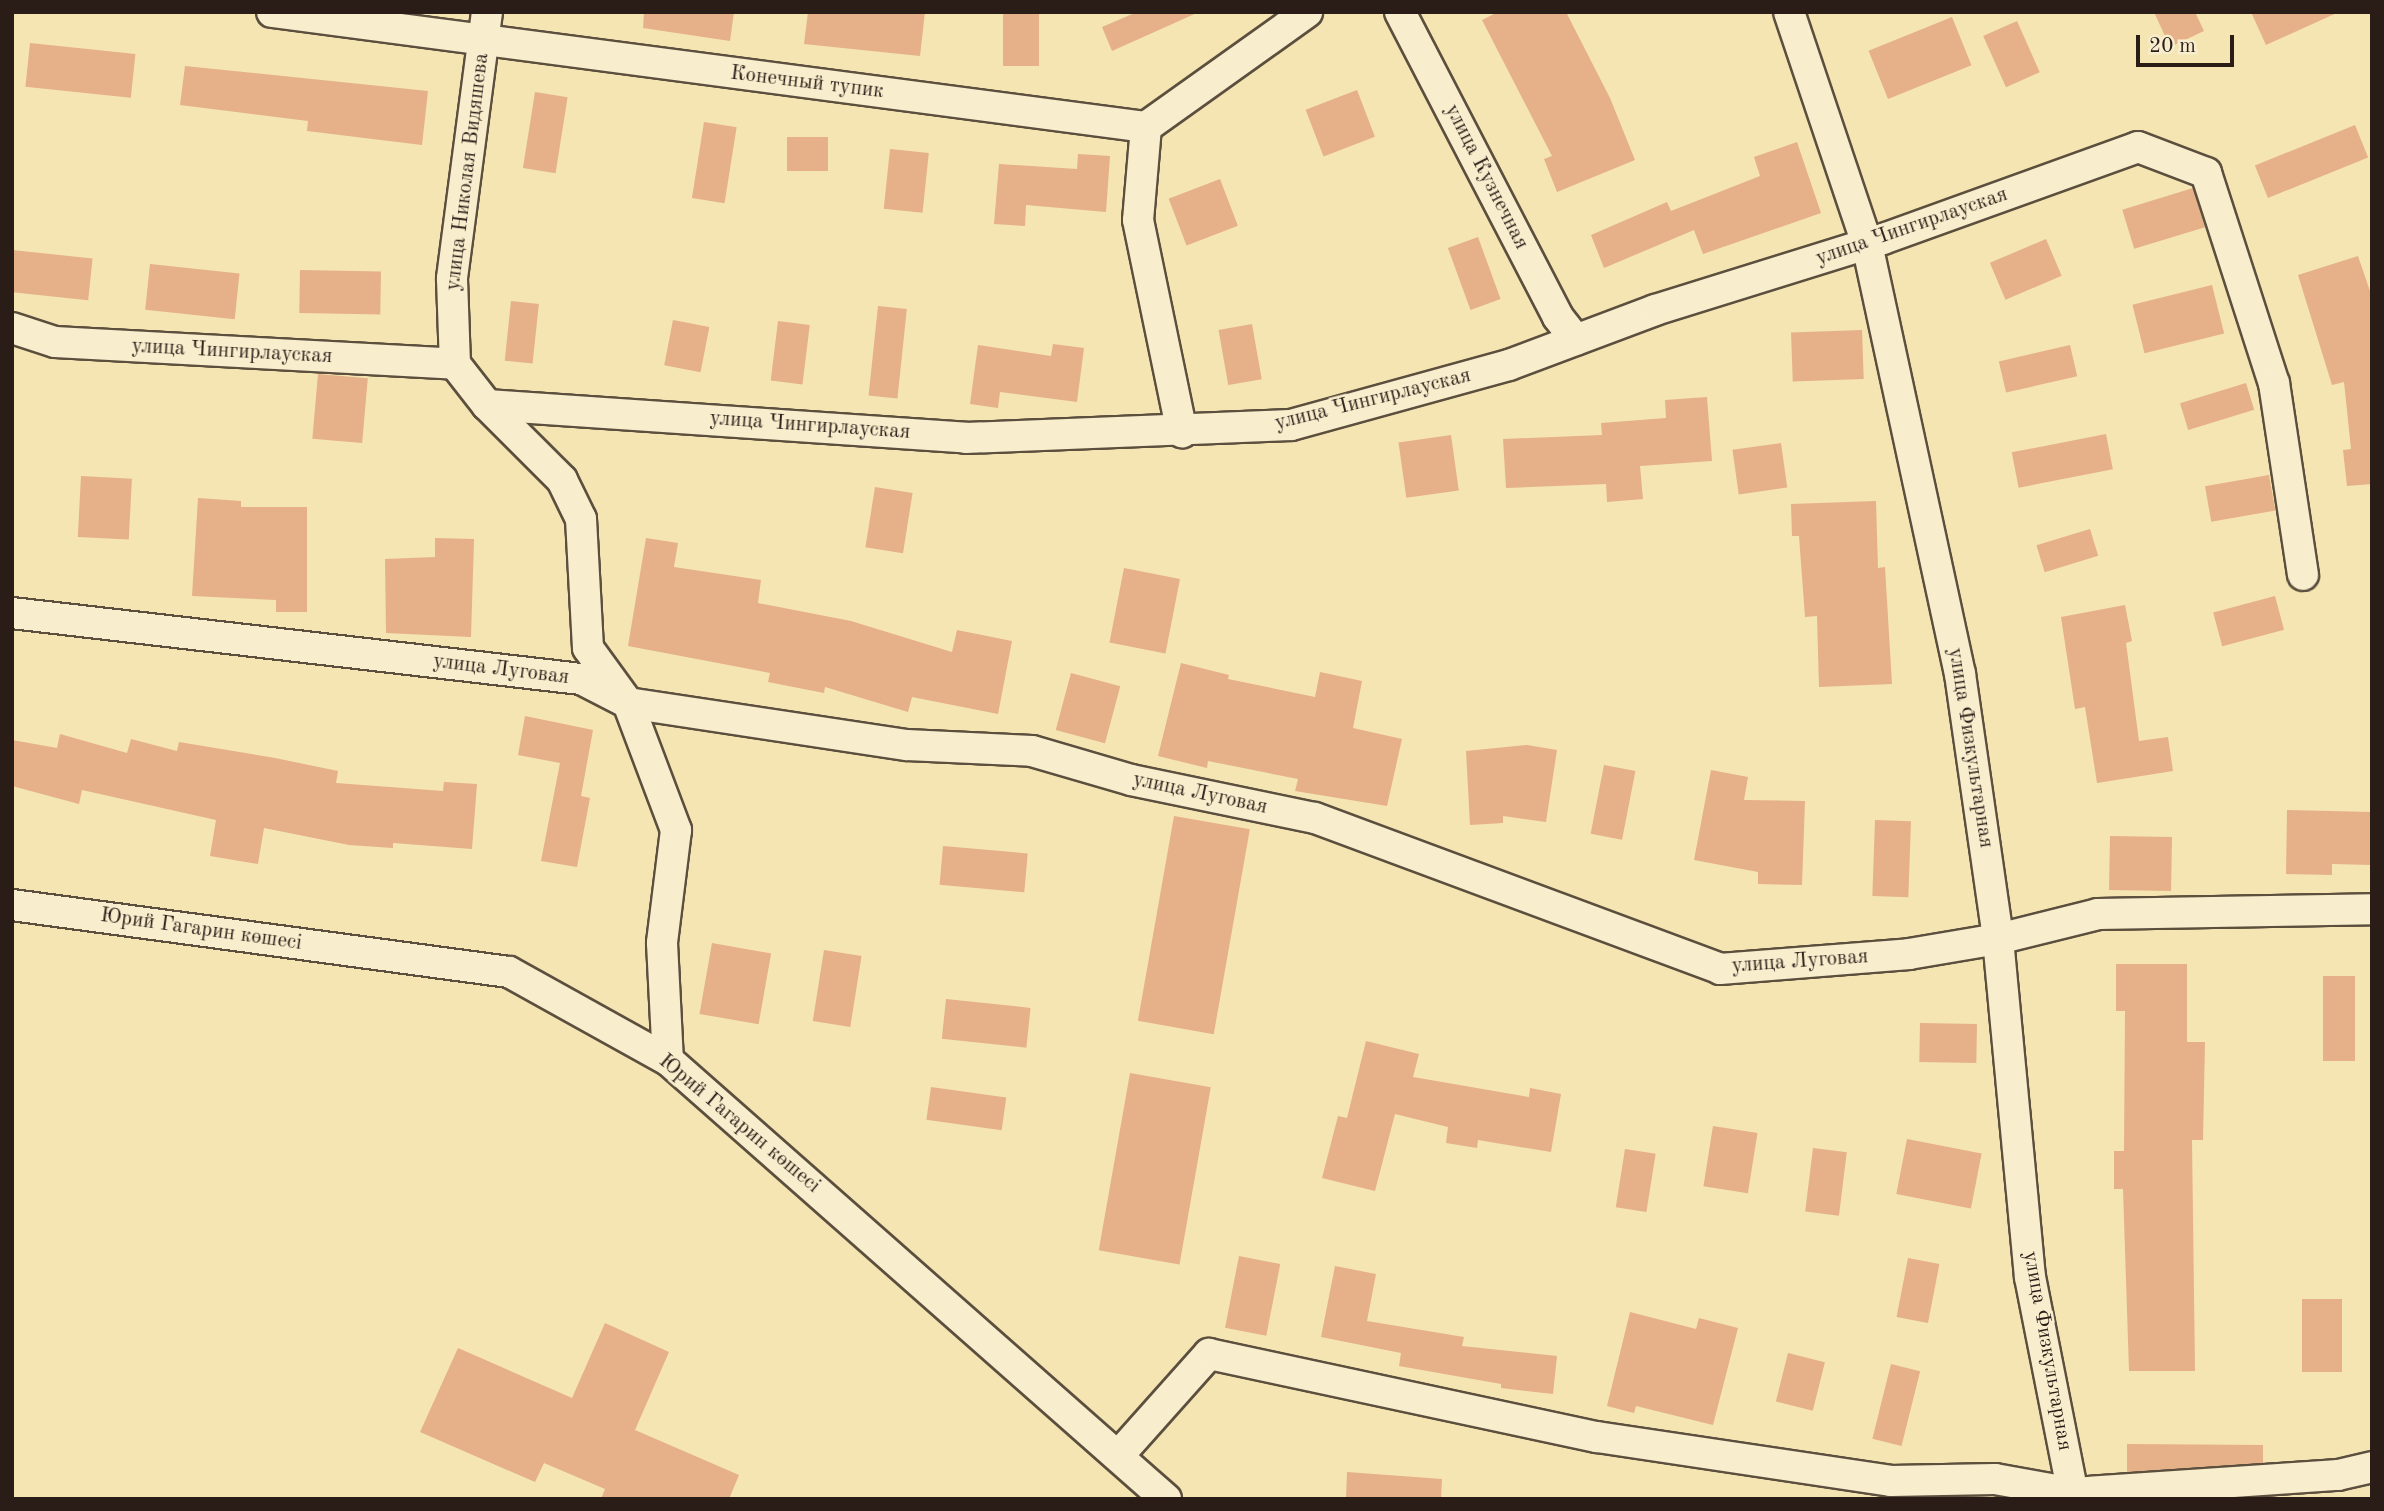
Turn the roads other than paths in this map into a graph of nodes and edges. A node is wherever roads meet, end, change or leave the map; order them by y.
1 (272, 12) edge
2 (1307, 12) edge
3 (1400, 12) edge
4 (1789, 12) edge
5 (485, 27) edge
6 (1146, 127) junction
7 (1867, 244) junction
8 (12, 328) edge
9 (1576, 340) junction
10 (455, 364) junction
11 (487, 405) junction
12 (1182, 433) junction
13 (2303, 575) dead end
14 (12, 613) edge
15 (628, 703) junction
16 (12, 905) edge
17 (2372, 909) edge
18 (1998, 939) junction
19 (668, 1060) junction
20 (1118, 1456) junction
21 (2369, 1474) edge
22 (2074, 1496) edge
23 (1166, 1499) edge

1 - 5 street, Конечный тупик
2 - 6 street
3 - 9 street, улица Кузнечная
4 - 7 street, улица Физкультарная
5 - 6 street, Конечный тупик
5 - 10 street, улица Николая Видяшева
6 - 12 street
7 - 9 street, улица Чингирлауская
7 - 13 street, улица Чингирлауская
7 - 18 street, улица Физкультарная
8 - 10 street, улица Чингирлауская
9 - 12 street, улица Чингирлауская
10 - 11 street
11 - 12 street, улица Чингирлауская
11 - 15 street
14 - 15 street, улица Луговая
15 - 18 street, улица Луговая
15 - 19 street
16 - 19 street, Юрий Гагарин көшесі
17 - 18 street, улица Луговая
18 - 22 street, улица Физкультарная
19 - 20 street, Юрий Гагарин көшесі
20 - 22 street
20 - 23 street, Юрий Гагарин көшесі
21 - 22 street

